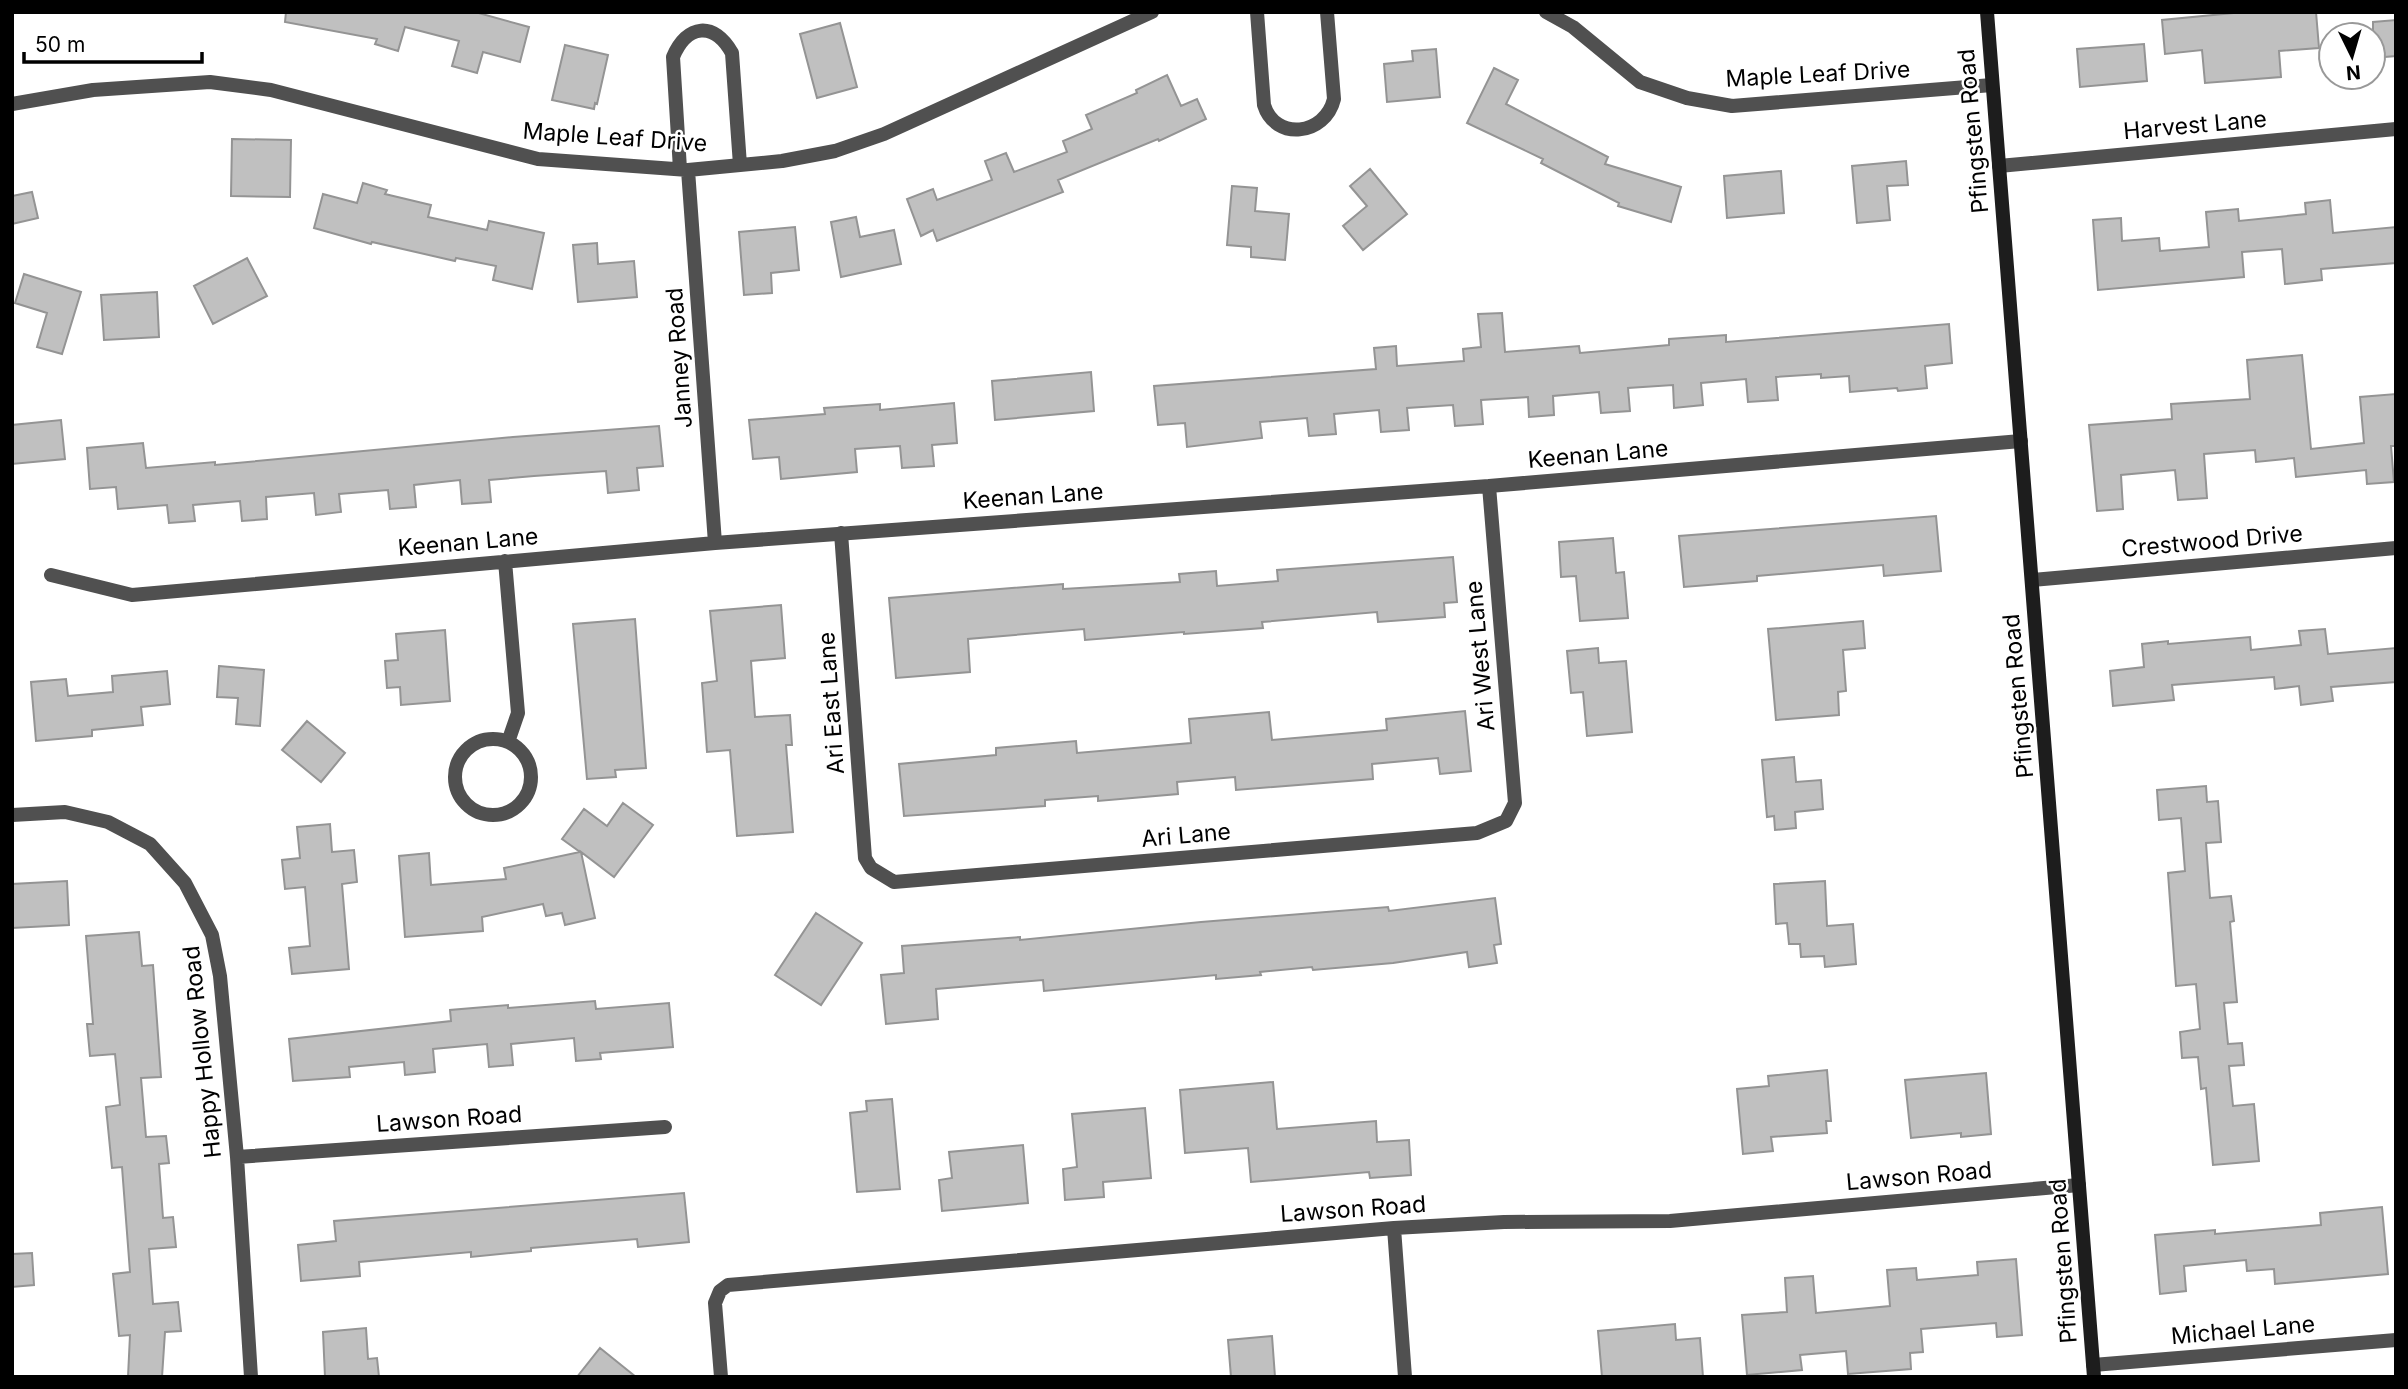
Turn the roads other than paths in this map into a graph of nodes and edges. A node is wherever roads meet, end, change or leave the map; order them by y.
1 (1152, 12) edge
2 (1257, 12) edge
3 (1327, 12) edge
4 (1546, 12) edge
5 (1987, 12) edge
6 (1992, 85) junction
7 (12, 104) edge
8 (2396, 129) edge
9 (740, 165) junction
10 (1999, 166) junction
11 (684, 169) junction
12 (2021, 441) junction
13 (1489, 486) junction
14 (841, 533) junction
15 (715, 543) junction
16 (2396, 548) edge
17 (505, 561) junction
18 (51, 575) dead end
19 (2032, 580) junction
20 (508, 742) junction
21 (12, 815) edge
22 (1506, 821) joint
23 (871, 869) joint
24 (665, 1127) dead end
25 (237, 1157) junction
26 (2080, 1185) junction
27 (1394, 1228) junction
28 (2396, 1340) edge
29 (2094, 1371) edge
30 (251, 1377) edge
31 (721, 1377) edge
32 (1405, 1377) edge

1 - 9 street, Maple Leaf Drive
2 - 3 street
4 - 6 street, Maple Leaf Drive
5 - 6 main road, Pfingsten Road
6 - 10 main road, Pfingsten Road
7 - 11 street, Maple Leaf Drive
8 - 10 street, Harvest Lane
9 - 11 street, Maple Leaf Drive
9 - 11 street, Janney Road
10 - 12 main road, Pfingsten Road
11 - 15 street, Janney Road
12 - 13 street, Keenan Lane
12 - 19 main road, Pfingsten Road
13 - 14 street, Keenan Lane
13 - 22 street, Ari West Lane
14 - 15 street, Keenan Lane
14 - 23 street, Ari East Lane
15 - 17 street, Keenan Lane
16 - 19 street, Crestwood Drive
17 - 18 street, Keenan Lane
17 - 20 street
19 - 26 main road, Pfingsten Road
20 - 20 street
21 - 25 street, Happy Hollow Road
22 - 23 street, Ari Lane
24 - 25 street, Lawson Road
25 - 30 street, Happy Hollow Road
26 - 27 street, Lawson Road
26 - 29 main road, Pfingsten Road
27 - 31 street, Lawson Road
27 - 32 street
28 - 29 street, Michael Lane

